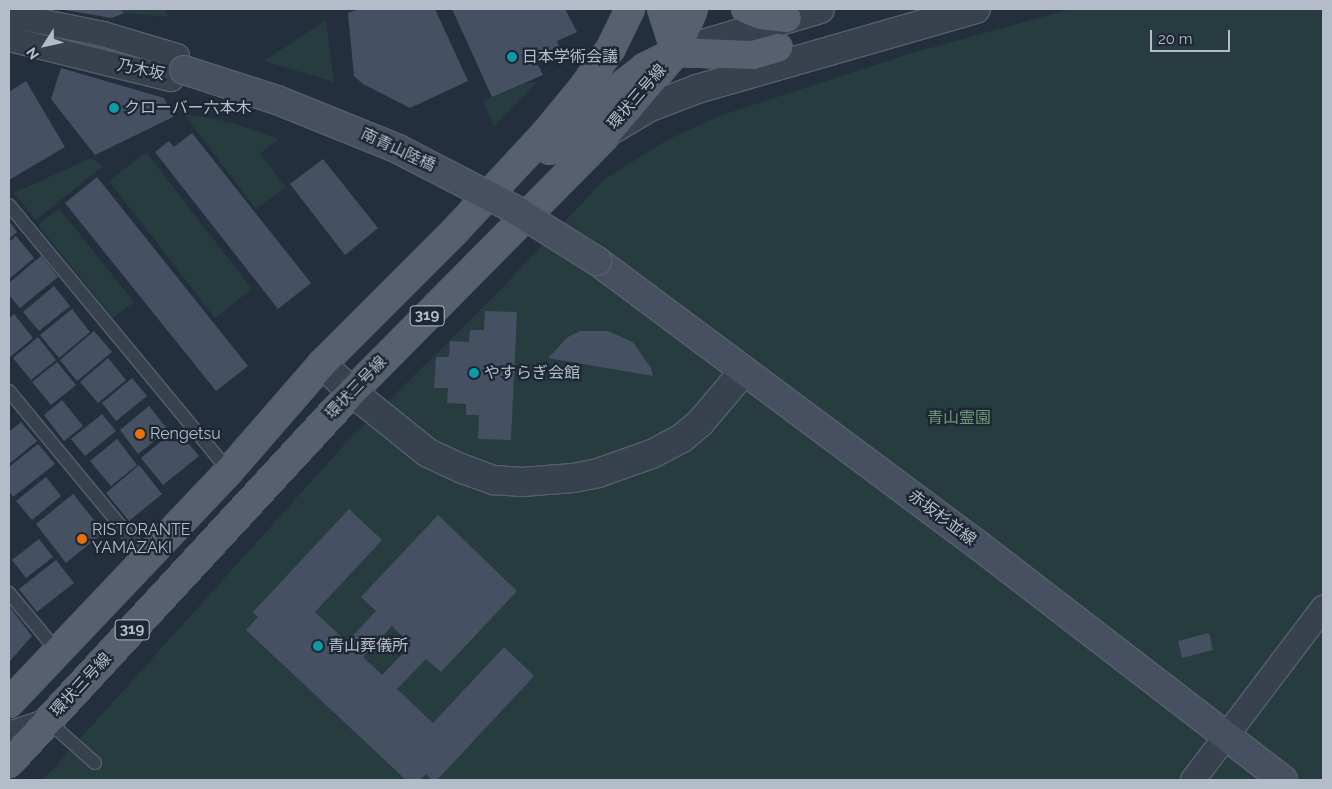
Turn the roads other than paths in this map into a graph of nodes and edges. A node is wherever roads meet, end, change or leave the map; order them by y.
1 (630, 9) edge
2 (662, 9) edge
3 (693, 9) edge
4 (746, 9) edge
5 (820, 9) edge
6 (925, 9) edge
7 (976, 9) edge
8 (9, 15) edge
9 (787, 18) junction
10 (9, 39) edge
11 (778, 48) joint
12 (676, 52) junction
13 (184, 70) tunnel mouth
14 (603, 138) junction
15 (9, 205) edge
16 (454, 232) junction
17 (597, 261) joint
18 (322, 364) junction
19 (744, 371) junction
20 (9, 391) edge
21 (352, 392) junction
22 (229, 471) junction
23 (147, 558) junction
24 (9, 592) edge
25 (1323, 608) edge
26 (58, 652) junction
27 (9, 703) edge
28 (48, 721) junction
29 (9, 734) edge
30 (1226, 737) junction
31 (9, 763) edge
32 (95, 763) dead end
33 (1193, 780) edge
34 (1283, 780) edge

1 - 16 main road, 319
2 - 12 main road
3 - 12 main road, 環状三号線 / 319
4 - 9 main road
5 - 9 street
6 - 11 street
7 - 14 street
8 - 10 street, 乃木坂
9 - 12 street
11 - 12 main road
12 - 14 main road, 環状三号線 / 319
12 - 16 main road
13 - 17 main road, 南青山陸橋, bridge
14 - 21 main road, 環状三号線 / 319
15 - 22 lane
16 - 18 main road, 319
17 - 19 main road, 赤坂杉並線
18 - 21 street
18 - 22 main road, 319
19 - 21 street
19 - 30 main road, 赤坂杉並線
20 - 23 lane
21 - 28 main road, 環状三号線 / 319
22 - 23 main road, 319
23 - 26 main road, 319
24 - 26 lane
25 - 30 street
26 - 27 main road, 319
28 - 29 street
28 - 31 main road, 環状三号線 / 319
28 - 32 lane
30 - 33 street
30 - 34 main road, 赤坂杉並線

